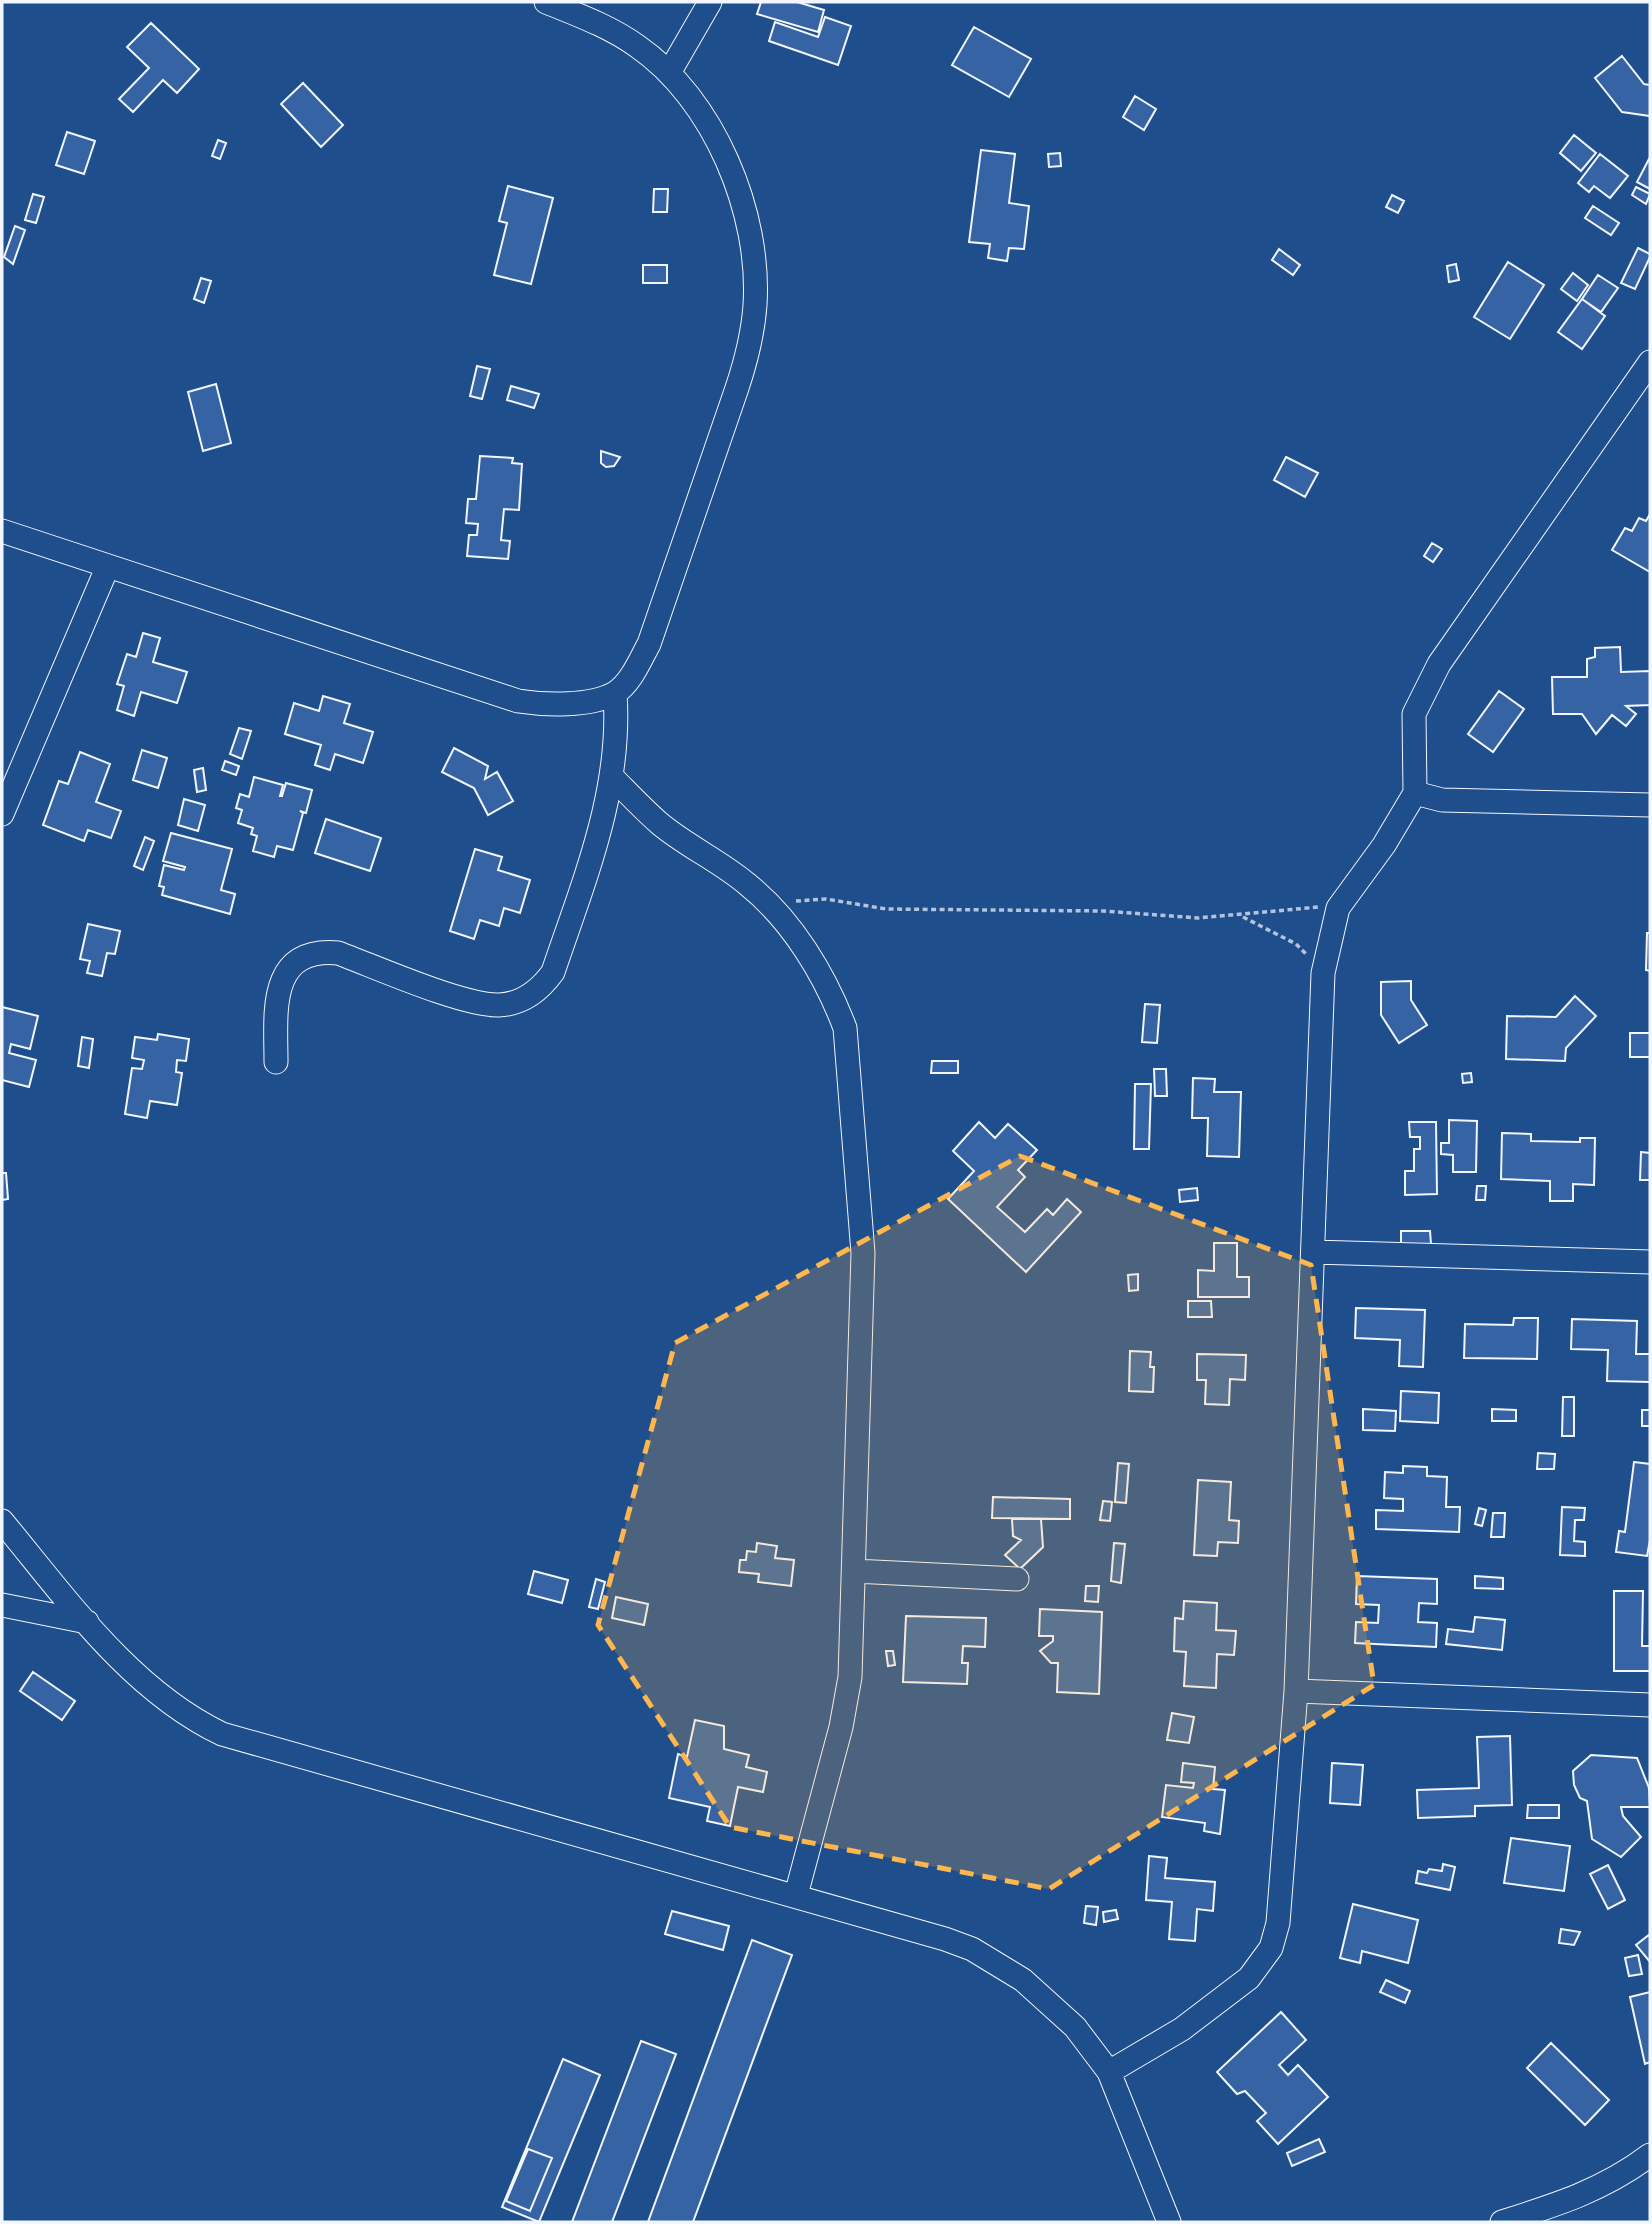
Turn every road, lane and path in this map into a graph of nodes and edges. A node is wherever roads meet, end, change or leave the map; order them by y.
1 (546, 2) edge
2 (710, 2) edge
3 (668, 73) junction
4 (1650, 362) edge
5 (2, 531) edge
6 (107, 568) junction
7 (615, 693) junction
8 (613, 778) junction
9 (1415, 793) junction
10 (1650, 805) edge
11 (2, 814) edge
12 (771, 906) junction
13 (1338, 908) junction
14 (1242, 916) junction
15 (1323, 973) junction
16 (276, 1062) dead end
17 (1314, 1252) junction
18 (1650, 1262) edge
19 (2, 1521) edge
20 (854, 1571) junction
21 (1017, 1579) dead end
22 (2, 1605) edge
23 (87, 1622) junction
24 (1296, 1691) junction
25 (1650, 1705) edge
26 (796, 1895) junction
27 (1109, 2072) junction
28 (1650, 2155) edge
29 (1169, 2222) edge
30 (1502, 2222) edge

1 - 3 street
2 - 3 street
3 - 7 street
4 - 9 street
5 - 6 street
6 - 7 street
6 - 11 street
7 - 8 street
8 - 12 street
8 - 16 street
9 - 10 street
9 - 13 street
12 - 14 path
12 - 20 street
13 - 14 path
13 - 15 street
14 - 15 path
15 - 17 street
17 - 18 street
17 - 24 street
19 - 23 street
20 - 21 street
20 - 26 street
22 - 23 street
23 - 26 street
24 - 25 street
24 - 27 street
26 - 27 street
27 - 29 street
28 - 30 street

